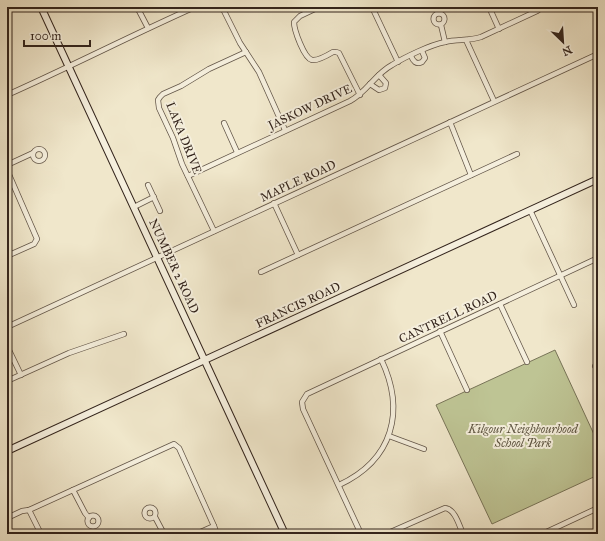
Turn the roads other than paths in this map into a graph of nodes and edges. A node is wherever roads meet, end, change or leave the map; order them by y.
1 (41, 7) edge
2 (137, 7) edge
3 (195, 7) edge
4 (222, 7) edge
5 (319, 7) edge
6 (372, 7) edge
7 (489, 7) edge
8 (542, 8) edge
9 (440, 25) dead end
10 (148, 28) junction
11 (499, 29) junction
12 (466, 40) junction
13 (445, 42) junction
14 (422, 50) junction
15 (246, 52) junction
16 (598, 54) edge
17 (411, 56) junction
18 (398, 62) junction
19 (69, 66) junction
20 (378, 75) junction
21 (370, 84) junction
22 (360, 94) junction
23 (7, 95) edge
24 (494, 101) junction
25 (450, 122) junction
26 (224, 123) dead end
27 (285, 130) junction
28 (237, 152) junction
29 (33, 153) dead end
30 (517, 154) dead end
31 (7, 165) edge
32 (7, 170) edge
33 (471, 175) junction
34 (188, 176) junction
35 (598, 179) edge
36 (148, 185) dead end
37 (154, 197) junction
38 (274, 203) junction
39 (134, 207) junction
40 (530, 210) junction
41 (160, 211) dead end
42 (214, 231) junction
43 (298, 255) junction
44 (7, 256) edge
45 (158, 258) junction
46 (598, 258) edge
47 (262, 272) dead end
48 (560, 276) junction
49 (500, 304) junction
50 (574, 305) dead end
51 (7, 327) edge
52 (440, 331) junction
53 (124, 334) dead end
54 (7, 346) edge
55 (381, 359) junction
56 (205, 360) junction
57 (527, 362) dead end
58 (21, 375) junction
59 (7, 381) edge
60 (467, 390) dead end
61 (389, 436) junction
62 (424, 449) dead end
63 (7, 451) edge
64 (339, 486) junction
65 (73, 490) junction
66 (598, 508) edge
67 (29, 510) junction
68 (155, 517) dead end
69 (7, 518) edge
70 (89, 518) dead end
71 (214, 526) junction
72 (41, 534) edge
73 (164, 534) edge
74 (196, 534) edge
75 (217, 534) edge
76 (285, 534) edge
77 (361, 534) edge
78 (386, 534) edge
79 (463, 534) edge
80 (542, 534) edge

1 - 19 street, NUMBER 2 ROAD
2 - 10 street
3 - 10 street
4 - 15 street
5 - 22 street
6 - 18 street
7 - 11 street
8 - 11 street, JASKOW DRIVE
9 - 13 street
10 - 19 street
11 - 12 street, JASKOW DRIVE
12 - 13 street, JASKOW DRIVE
12 - 24 street
13 - 14 street, JASKOW DRIVE
14 - 17 street, JASKOW DRIVE
14 - 17 street
15 - 27 street
15 - 34 street, LAKA DRIVE
16 - 24 street, MAPLE ROAD
17 - 18 street, JASKOW DRIVE
18 - 20 street, JASKOW DRIVE
19 - 23 street
19 - 39 street, NUMBER 2 ROAD
20 - 21 street, JASKOW DRIVE
20 - 21 street
21 - 22 street, JASKOW DRIVE
22 - 27 street, JASKOW DRIVE
24 - 25 street, MAPLE ROAD
25 - 33 street
25 - 38 street, MAPLE ROAD
26 - 28 street
27 - 28 street, JASKOW DRIVE
28 - 34 street, JASKOW DRIVE
29 - 31 street
30 - 33 street
32 - 44 street
33 - 43 street
34 - 42 street, LAKA DRIVE
35 - 40 street, FRANCIS ROAD
36 - 37 street
37 - 39 street
37 - 41 street
38 - 42 street, MAPLE ROAD
38 - 43 street
39 - 45 street, NUMBER 2 ROAD
40 - 48 street
40 - 56 street, FRANCIS ROAD
42 - 45 street, MAPLE ROAD
43 - 47 street
45 - 51 street, MAPLE ROAD
45 - 56 street, NUMBER 2 ROAD
46 - 48 street, CANTRELL ROAD
48 - 49 street, CANTRELL ROAD
48 - 50 street
49 - 52 street, CANTRELL ROAD
49 - 57 street
52 - 55 street, CANTRELL ROAD
52 - 60 street
53 - 58 street
54 - 58 street
55 - 61 street
55 - 64 street, CANTRELL ROAD
56 - 63 street, FRANCIS ROAD
56 - 76 street, NUMBER 2 ROAD
58 - 59 street
61 - 62 street
61 - 64 street
64 - 77 street
65 - 67 street
65 - 70 street
65 - 71 street
66 - 80 street
67 - 69 street
67 - 72 street
68 - 73 street
71 - 74 street
71 - 75 street
78 - 79 street

